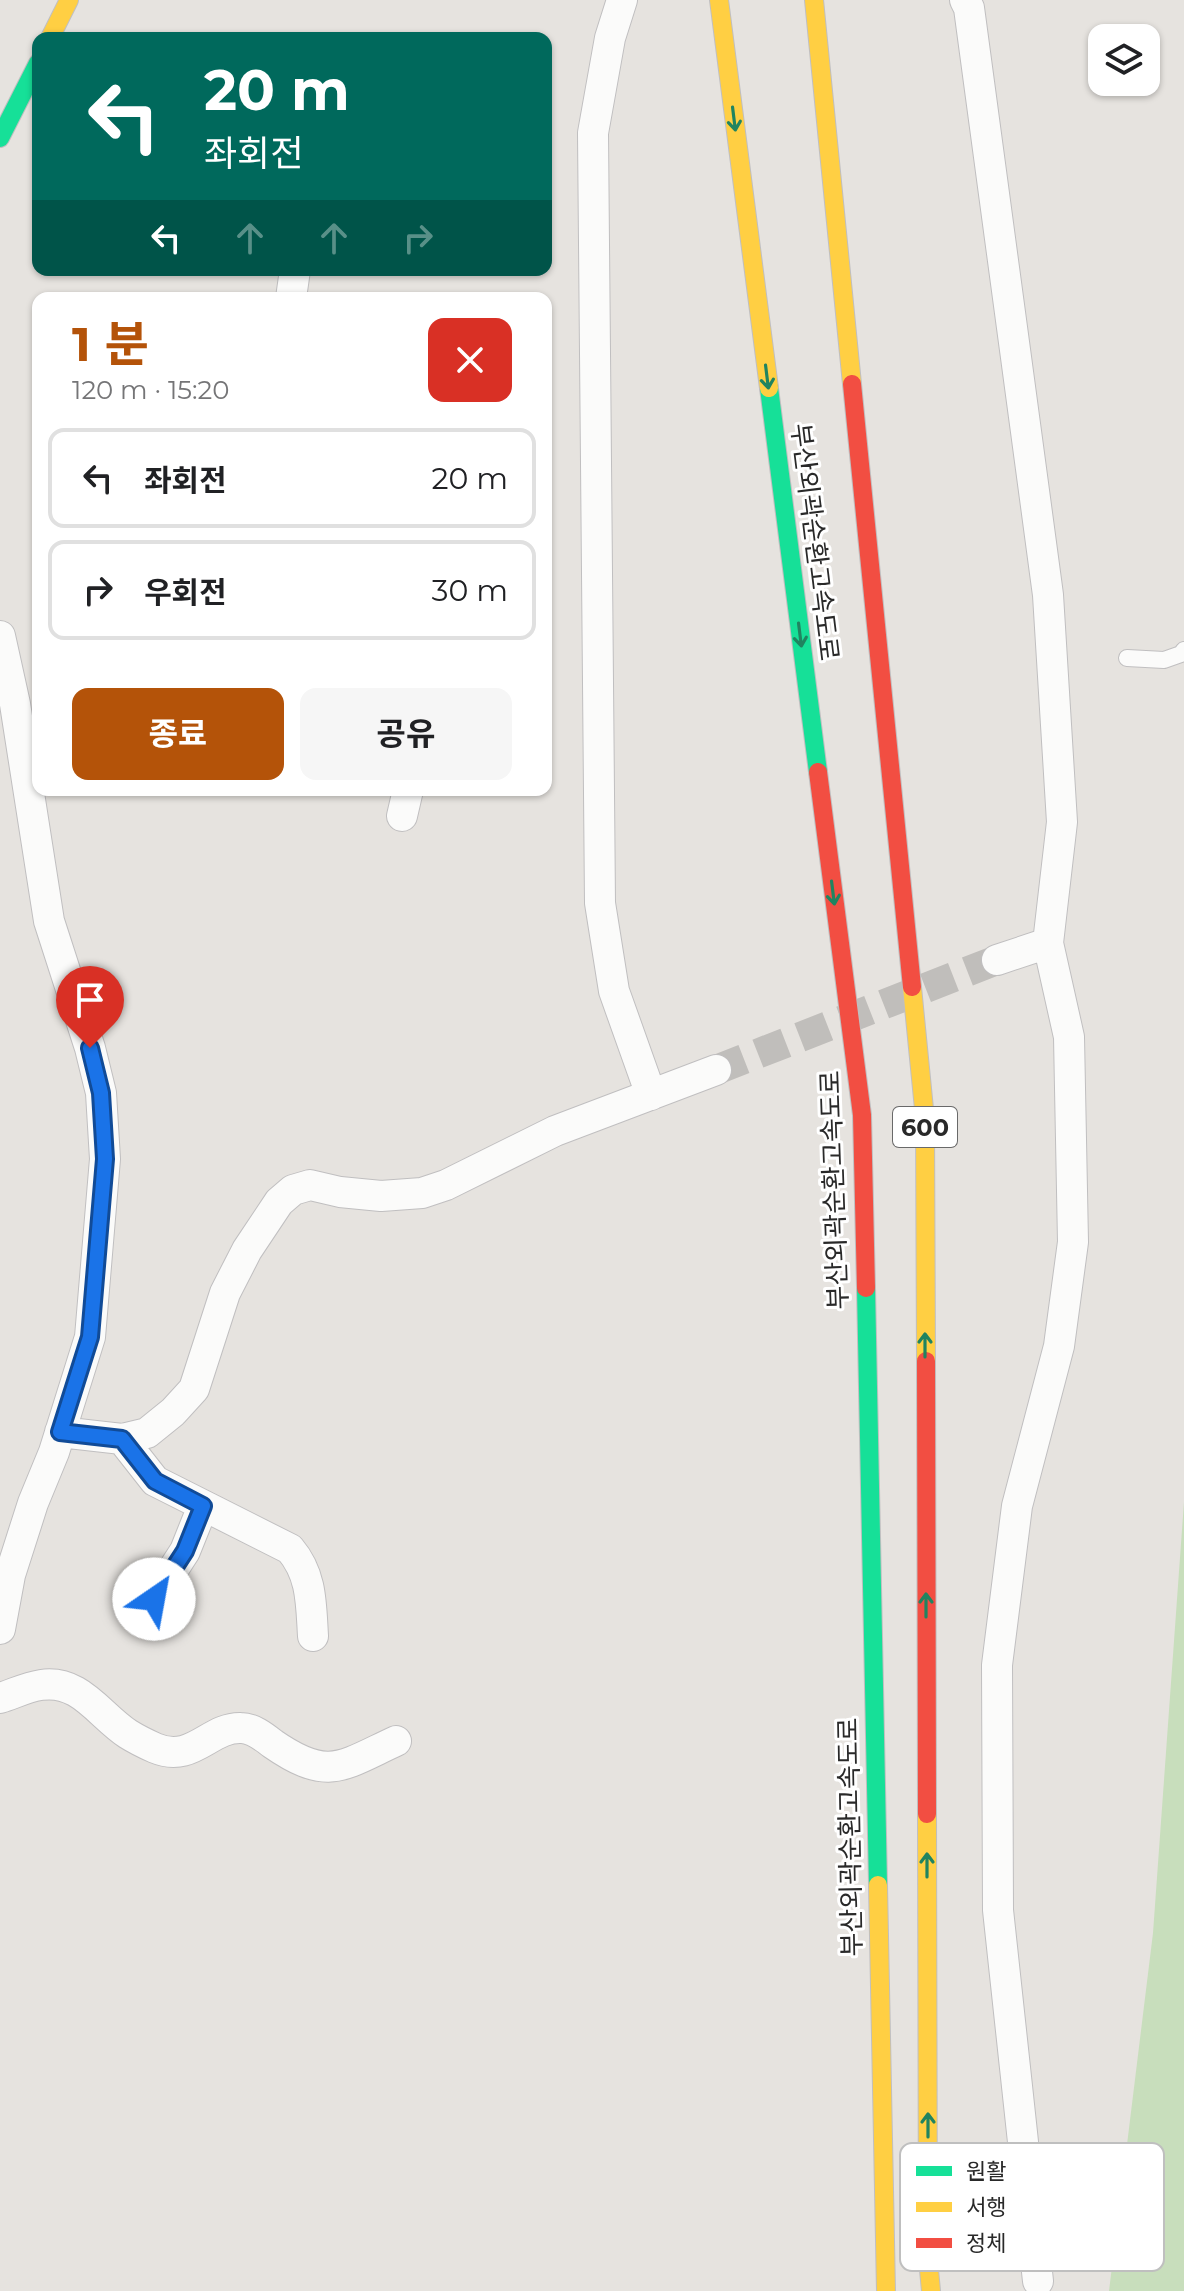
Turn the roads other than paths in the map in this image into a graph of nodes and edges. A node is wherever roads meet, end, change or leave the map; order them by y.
1 (69, 0) edge
2 (622, 0) edge
3 (719, 0) edge
4 (814, 0) edge
5 (965, 0) edge
6 (53, 32) edge
7 (32, 75) edge
8 (0, 138) edge
9 (0, 636) edge
10 (1184, 650) edge
11 (1127, 658) dead end
12 (26, 698) edge
13 (32, 756) edge
14 (36, 796) edge
15 (1048, 943) junction
16 (997, 960) tunnel mouth
17 (716, 1070) tunnel mouth
18 (651, 1095) junction
19 (60, 1432) junction
20 (122, 1439) junction
21 (203, 1506) junction
22 (154, 1599) dead end
23 (0, 1629) edge
24 (313, 1636) dead end
25 (0, 1698) edge
26 (396, 1741) dead end
27 (928, 2143) edge
28 (1023, 2143) edge
29 (929, 2271) edge
30 (1037, 2271) edge
31 (1038, 2281) dead end
32 (886, 2291) edge
33 (931, 2291) edge

1 - 6 main road
2 - 18 street
3 -> 32 main road, 부산외곽순환고속도로 / 600
27 -> 4 main road, 부산외곽순환고속도로 / 600
5 - 15 street
7 - 8 main road
9 - 12 street
10 - 11 lane
12 - 13 street
14 - 19 street
15 - 16 street
15 - 28 street
17 - 18 street
18 - 20 street
19 - 20 street
19 - 23 street
20 - 21 street
21 - 22 street
21 - 24 street
25 - 26 street
33 -> 29 main road, 부산외곽순환고속도로 / 600
30 - 31 street

